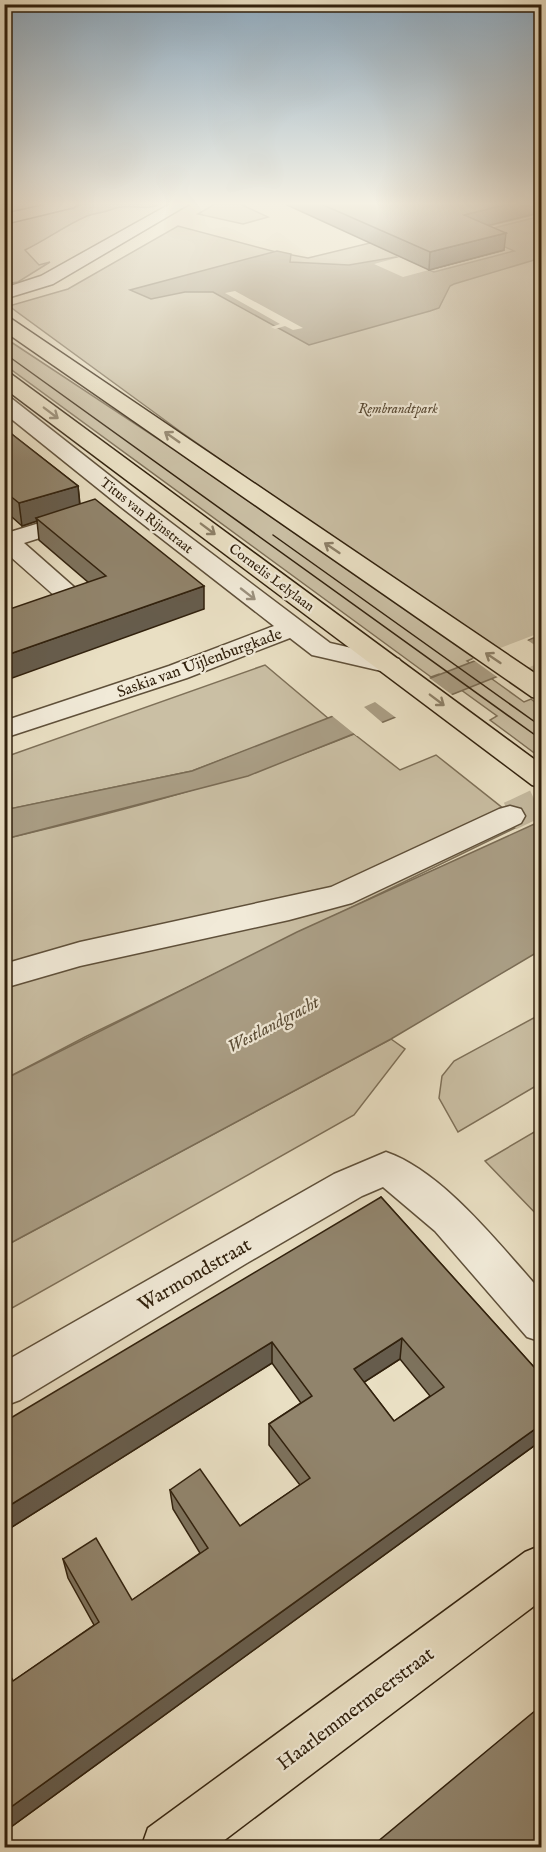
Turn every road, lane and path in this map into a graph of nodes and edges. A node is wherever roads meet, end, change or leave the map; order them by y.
1 (4, 322) edge
2 (4, 378) edge
3 (4, 402) edge
4 (129, 502) junction
5 (6, 540) edge
6 (64, 592) edge
7 (291, 628) junction
8 (390, 665) junction
9 (542, 691) edge
10 (4, 730) edge
11 (540, 778) edge
12 (510, 816) tunnel mouth
13 (4, 976) edge
14 (542, 1323) edge
15 (4, 1386) edge
16 (542, 1569) edge
17 (168, 1848) edge

9 -> 1 main road
2 -> 8 main road, Cornelis Lelylaan
3 - 4 street, Titus van Rijnstraat
4 - 5 street
4 -> 7 street, Titus van Rijnstraat
5 - 6 street
7 - 8 street, Saskia van Uijlenburgkade
7 - 10 street, Saskia van Uijlenburgkade
8 -> 11 main road, Cornelis Lelylaan
12 - 13 street
14 - 15 street, Warmondstraat
16 - 17 main road, Haarlemmermeerstraat

